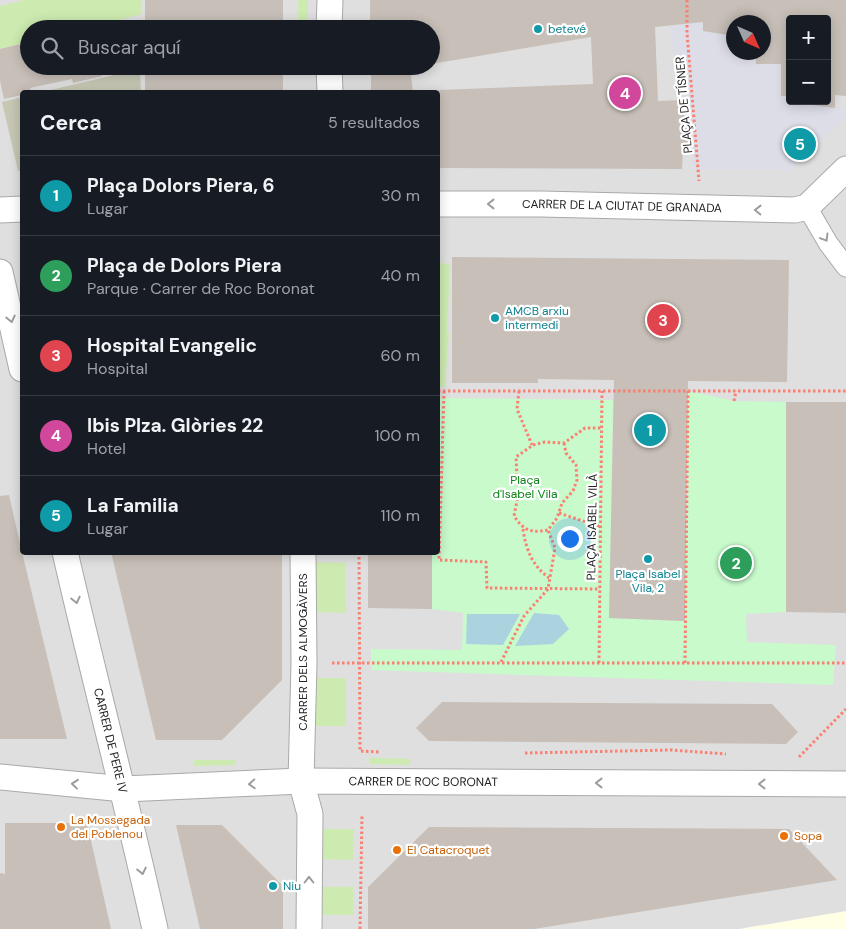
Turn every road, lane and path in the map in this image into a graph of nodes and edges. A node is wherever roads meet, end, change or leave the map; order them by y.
1 (330, 0) edge
2 (688, 0) edge
3 (329, 20) edge
4 (330, 75) edge
5 (330, 90) edge
6 (846, 169) edge
7 (440, 204) edge
8 (806, 207) junction
9 (20, 209) edge
10 (702, 209) junction
11 (0, 210) edge
12 (846, 267) edge
13 (0, 272) edge
14 (20, 360) edge
15 (440, 391) edge
16 (444, 391) junction
17 (519, 391) junction
18 (602, 391) junction
19 (688, 391) junction
20 (736, 391) junction
21 (846, 391) edge
22 (734, 401) dead end
23 (601, 428) junction
24 (564, 443) junction
25 (532, 445) junction
26 (559, 513) junction
27 (440, 526) edge
28 (600, 527) junction
29 (523, 529) junction
30 (548, 530) junction
31 (66, 555) edge
32 (303, 555) edge
33 (359, 555) edge
34 (439, 555) edge
35 (549, 578) junction
36 (548, 589) junction
37 (600, 590) junction
38 (360, 662) junction
39 (501, 662) junction
40 (304, 663) junction
41 (599, 663) junction
42 (685, 663) junction
43 (846, 663) edge
44 (846, 709) edge
45 (386, 752) dead end
46 (521, 753) dead end
47 (729, 754) dead end
48 (798, 758) dead end
49 (0, 776) edge
50 (300, 781) junction
51 (846, 784) edge
52 (124, 789) junction
53 (362, 815) dead end
54 (155, 929) edge
55 (309, 929) edge
56 (360, 929) edge

1 - 3 street
2 - 10 path, PLAÇA DE TÍSNER
4 - 5 street
6 - 8 street
10 -> 7 street, CARRER DE LA CIUTAT DE GRANADA
8 -> 10 street, CARRER DE LA CIUTAT DE GRANADA
8 -> 12 street
9 - 11 street
13 -> 14 street
15 - 16 path
16 - 17 path
16 - 27 path
17 - 18 path
17 - 25 path
18 - 19 path
18 - 23 path, PLAÇA ISABEL VILÀ
19 - 20 path
19 - 42 path
20 - 21 path
20 - 22 path
23 - 24 path
23 - 28 path, PLAÇA ISABEL VILÀ
24 - 25 path
24 - 26 path
25 - 29 path
26 - 28 path
26 - 30 path
28 - 37 path, PLAÇA ISABEL VILÀ
29 - 30 path
29 - 35 path
30 - 35 path
31 -> 52 street, CARRER DE PERE IV
32 - 40 street, CARRER DELS ALMOGÀVERS
33 - 38 path
34 - 36 path
35 - 36 path
36 - 37 path
36 - 39 path
37 - 41 path, PLAÇA ISABEL VILÀ
38 - 39 path
38 - 40 path
38 - 45 path
39 - 41 path
40 - 50 street, CARRER DELS ALMOGÀVERS
41 - 42 path
42 - 43 path
44 - 48 path
46 - 47 path
52 -> 49 street, CARRER DE ROC BORONAT
51 -> 50 street, CARRER DE ROC BORONAT
50 -> 52 street, CARRER DE ROC BORONAT
55 -> 50 street
52 -> 54 street, CARRER DE PERE IV
53 - 56 path

